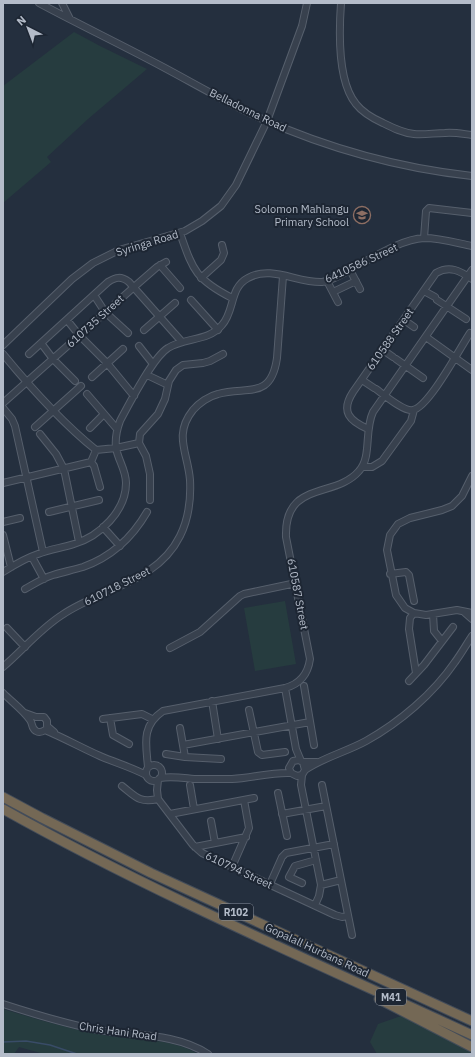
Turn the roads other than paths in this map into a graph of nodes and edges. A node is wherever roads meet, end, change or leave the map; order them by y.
1 (39, 3) edge
2 (62, 3) edge
3 (307, 3) edge
4 (341, 3) edge
5 (51, 6) edge
6 (71, 20) junction
7 (267, 121) junction
8 (472, 135) edge
9 (472, 176) edge
10 (472, 213) edge
11 (180, 233) junction
12 (424, 238) junction
13 (222, 244) dead end
14 (472, 246) edge
15 (350, 270) junction
16 (472, 270) edge
17 (283, 276) junction
18 (201, 278) junction
19 (470, 278) edge
20 (328, 281) junction
21 (356, 281) junction
22 (134, 287) junction
23 (180, 288) dead end
24 (360, 289) dead end
25 (424, 291) junction
26 (333, 292) junction
27 (94, 295) junction
28 (232, 298) junction
29 (190, 300) dead end
30 (175, 302) dead end
31 (338, 302) dead end
32 (447, 306) junction
33 (105, 312) junction
34 (159, 316) junction
35 (67, 320) junction
36 (404, 320) junction
37 (466, 320) dead end
38 (414, 327) dead end
39 (144, 330) dead end
40 (218, 330) junction
41 (128, 333) dead end
42 (470, 333) dead end
43 (79, 335) junction
44 (426, 337) junction
45 (182, 342) junction
46 (41, 343) junction
47 (3, 345) edge
48 (139, 346) dead end
49 (123, 349) dead end
50 (383, 350) junction
51 (3, 354) edge
52 (29, 354) dead end
53 (223, 354) dead end
54 (454, 357) junction
55 (53, 359) junction
56 (107, 363) junction
57 (153, 364) junction
58 (406, 366) junction
59 (472, 370) edge
60 (146, 375) junction
61 (92, 377) dead end
62 (423, 378) dead end
63 (362, 380) junction
64 (75, 381) dead end
65 (27, 383) junction
66 (168, 385) junction
67 (81, 386) dead end
68 (87, 394) dead end
69 (385, 395) junction
70 (134, 396) junction
71 (3, 403) edge
72 (3, 408) edge
73 (53, 410) junction
74 (414, 410) junction
75 (104, 414) junction
76 (35, 427) dead end
77 (90, 428) dead end
78 (117, 429) junction
79 (368, 430) junction
80 (40, 434) dead end
81 (139, 443) junction
82 (116, 448) junction
83 (96, 450) junction
84 (91, 462) junction
85 (363, 467) junction
86 (64, 469) junction
87 (472, 476) edge
88 (27, 478) junction
89 (3, 483) edge
90 (100, 488) dead end
91 (99, 500) dead end
92 (150, 500) dead end
93 (72, 506) junction
94 (49, 512) dead end
95 (147, 512) dead end
96 (20, 518) dead end
97 (3, 522) edge
98 (103, 527) junction
99 (3, 536) edge
100 (79, 542) junction
101 (120, 546) junction
102 (44, 552) junction
103 (32, 556) junction
104 (11, 567) junction
105 (3, 572) edge
106 (390, 574) junction
107 (44, 579) junction
108 (296, 583) junction
109 (25, 589) dead end
110 (414, 601) dead end
111 (464, 612) junction
112 (414, 613) junction
113 (472, 613) edge
114 (433, 614) junction
115 (472, 619) edge
116 (453, 626) dead end
117 (7, 628) dead end
118 (472, 636) edge
119 (442, 641) junction
120 (25, 646) junction
121 (170, 648) dead end
122 (4, 663) edge
123 (416, 673) junction
124 (409, 682) dead end
125 (304, 686) dead end
126 (285, 688) junction
127 (3, 693) edge
128 (212, 701) junction
129 (250, 710) dead end
130 (110, 718) junction
131 (34, 719) junction
132 (103, 719) dead end
133 (152, 719) junction
134 (310, 722) junction
135 (292, 725) junction
136 (46, 728) junction
137 (180, 728) dead end
138 (253, 732) junction
139 (218, 739) junction
140 (130, 744) dead end
141 (183, 745) junction
142 (314, 745) dead end
143 (296, 749) junction
144 (285, 752) dead end
145 (166, 754) dead end
146 (185, 757) junction
147 (221, 759) dead end
148 (302, 762) junction
149 (318, 762) junction
150 (292, 763) junction
151 (149, 769) junction
152 (161, 771) junction
153 (280, 772) junction
154 (304, 772) junction
155 (293, 774) junction
156 (171, 776) junction
157 (157, 780) junction
158 (301, 785) junction
159 (322, 785) dead end
160 (122, 786) dead end
161 (190, 786) dead end
162 (278, 793) dead end
163 (3, 797) edge
164 (254, 798) dead end
165 (158, 799) junction
166 (244, 800) junction
167 (326, 806) junction
168 (3, 809) edge
169 (194, 809) junction
170 (306, 810) junction
171 (170, 814) junction
172 (282, 814) junction
173 (211, 821) dead end
174 (287, 836) dead end
175 (246, 837) junction
176 (215, 843) junction
177 (334, 844) junction
178 (195, 847) junction
179 (313, 848) junction
180 (316, 860) junction
181 (232, 867) junction
182 (341, 880) junction
183 (302, 883) dead end
184 (270, 884) junction
185 (320, 885) junction
186 (314, 905) junction
187 (348, 916) junction
188 (352, 936) dead end
189 (310, 960) junction
190 (3, 1004) edge
191 (472, 1020) edge
192 (472, 1035) edge
193 (472, 1047) edge
194 (208, 1054) edge

1 - 5 street, Belladonna Road
2 - 6 street
3 - 7 street, Syringa Road
4 - 8 street
5 - 6 street, Belladonna Road
6 - 7 street, Belladonna Road
7 - 9 street, Belladonna Road
7 - 11 street, Syringa Road
10 - 12 street
11 - 18 street
11 - 47 street, Syringa Road
12 - 14 street, 6410586 Street
12 - 15 street, 6410586 Street
13 - 18 street
15 - 20 street, 6410586 Street
15 - 21 street
16 - 19 street
17 - 20 street, 6410586 Street
17 - 28 street, 6410586 Street
17 - 120 street, 610718 Street
18 - 28 street
19 - 25 street, 610588 Street
19 - 32 street
20 - 26 street
21 - 24 street
21 - 26 street
22 - 23 street, 610735 Street
22 - 27 street
22 - 33 street, 610735 Street
22 - 34 street
25 - 32 street
25 - 36 street, 610588 Street
26 - 31 street
27 - 33 street
27 - 35 street
28 - 40 street, 6410586 Street
29 - 40 street
30 - 34 street
32 - 37 street
32 - 44 street
33 - 41 street
33 - 43 street, 610735 Street
34 - 39 street
34 - 45 street
35 - 43 street
35 - 46 street
36 - 38 street
36 - 50 street, 610588 Street
40 - 45 street
42 - 54 street
43 - 55 street, 610735 Street
43 - 56 street
44 - 54 street
44 - 58 street
45 - 57 street
46 - 52 street
46 - 55 street
48 - 57 street
49 - 56 street
50 - 58 street
50 - 63 street, 610588 Street
51 - 65 street
53 - 66 street
54 - 59 street
54 - 74 street
55 - 64 street
55 - 65 street, 610735 Street
56 - 61 street
56 - 70 street
57 - 60 street
58 - 62 street
58 - 69 street
60 - 66 street
60 - 70 street
63 - 69 street
63 - 79 street, 610588 Street
65 - 71 street, 610735 Street
65 - 73 street
66 - 81 street
67 - 73 street
68 - 75 street
69 - 74 street
69 - 79 street
70 - 78 street
72 - 88 street
73 - 76 street
73 - 83 street
74 - 85 street
75 - 77 street
75 - 78 street
78 - 82 street
79 - 85 street
80 - 86 street
81 - 82 street
81 - 92 street
82 - 83 street
82 - 98 street
83 - 84 street
84 - 86 street
84 - 90 street
85 - 108 street, 610587 Street
86 - 88 street
86 - 93 street
87 - 106 street
88 - 89 street
88 - 102 street
91 - 93 street
93 - 94 street
93 - 100 street
95 - 101 street
96 - 97 street
98 - 100 street
98 - 101 street
99 - 104 street
100 - 102 street
101 - 107 street
102 - 103 street
103 - 104 street
103 - 107 street
104 - 105 street
106 - 110 street
106 - 112 street
107 - 109 street
108 - 121 street
108 - 126 street, 610587 Street
111 - 113 street
111 - 114 street
111 - 115 street
112 - 114 street
112 - 123 street
114 - 119 street
116 - 119 street
117 - 120 street
118 - 149 street
119 - 123 street
120 - 122 street, 610718 Street
123 - 124 street
125 - 134 street
126 - 128 street, 610587 Street
126 - 135 street
127 - 131 street
128 - 133 street, 610587 Street
128 - 139 street
129 - 138 street
130 - 132 street
130 - 133 street
130 - 140 street
131 - 136 street
131 - 136 street
133 - 151 street
134 - 135 street
134 - 142 street
135 - 138 street
135 - 143 street
136 - 151 street
137 - 141 street
138 - 139 street
138 - 144 street
139 - 141 street
141 - 146 street
143 - 148 street
143 - 150 street
145 - 146 street
146 - 147 street
148 - 149 street
148 - 150 street
148 - 154 street
149 - 154 street
150 - 153 street
150 - 155 street
151 - 152 street
151 - 157 street
152 - 156 street
152 - 157 street
153 - 155 street
153 - 156 street
154 - 155 street
154 - 158 street
155 - 158 street
156 - 157 street
157 - 165 street
158 - 170 street
159 - 167 street
160 - 165 street
161 - 169 street
162 - 172 street
163 - 191 highway, Gopalall Hurbans Road / R102
164 - 166 street
165 - 171 street, 610794 Street
166 - 169 street
166 - 175 street
167 - 170 street
167 - 177 street
168 - 189 highway, Gopalall Hurbans Road / R102
169 - 171 street
170 - 172 street
170 - 179 street
171 - 178 street, 610794 Street
172 - 174 street
173 - 176 street
175 - 176 street
175 - 181 street
176 - 178 street
177 - 179 street
177 - 182 street
178 - 181 street, 610794 Street
179 - 180 street
179 - 184 street
180 - 183 street
180 - 185 street
181 - 184 street, 610794 Street
182 - 185 street
182 - 187 street
184 - 186 street, 610794 Street
185 - 186 street
186 - 187 street, 610794 Street
187 - 188 street
189 - 192 highway, Gopalall Hurbans Road / M41
189 - 193 highway
190 - 194 street, Chris Hani Road

